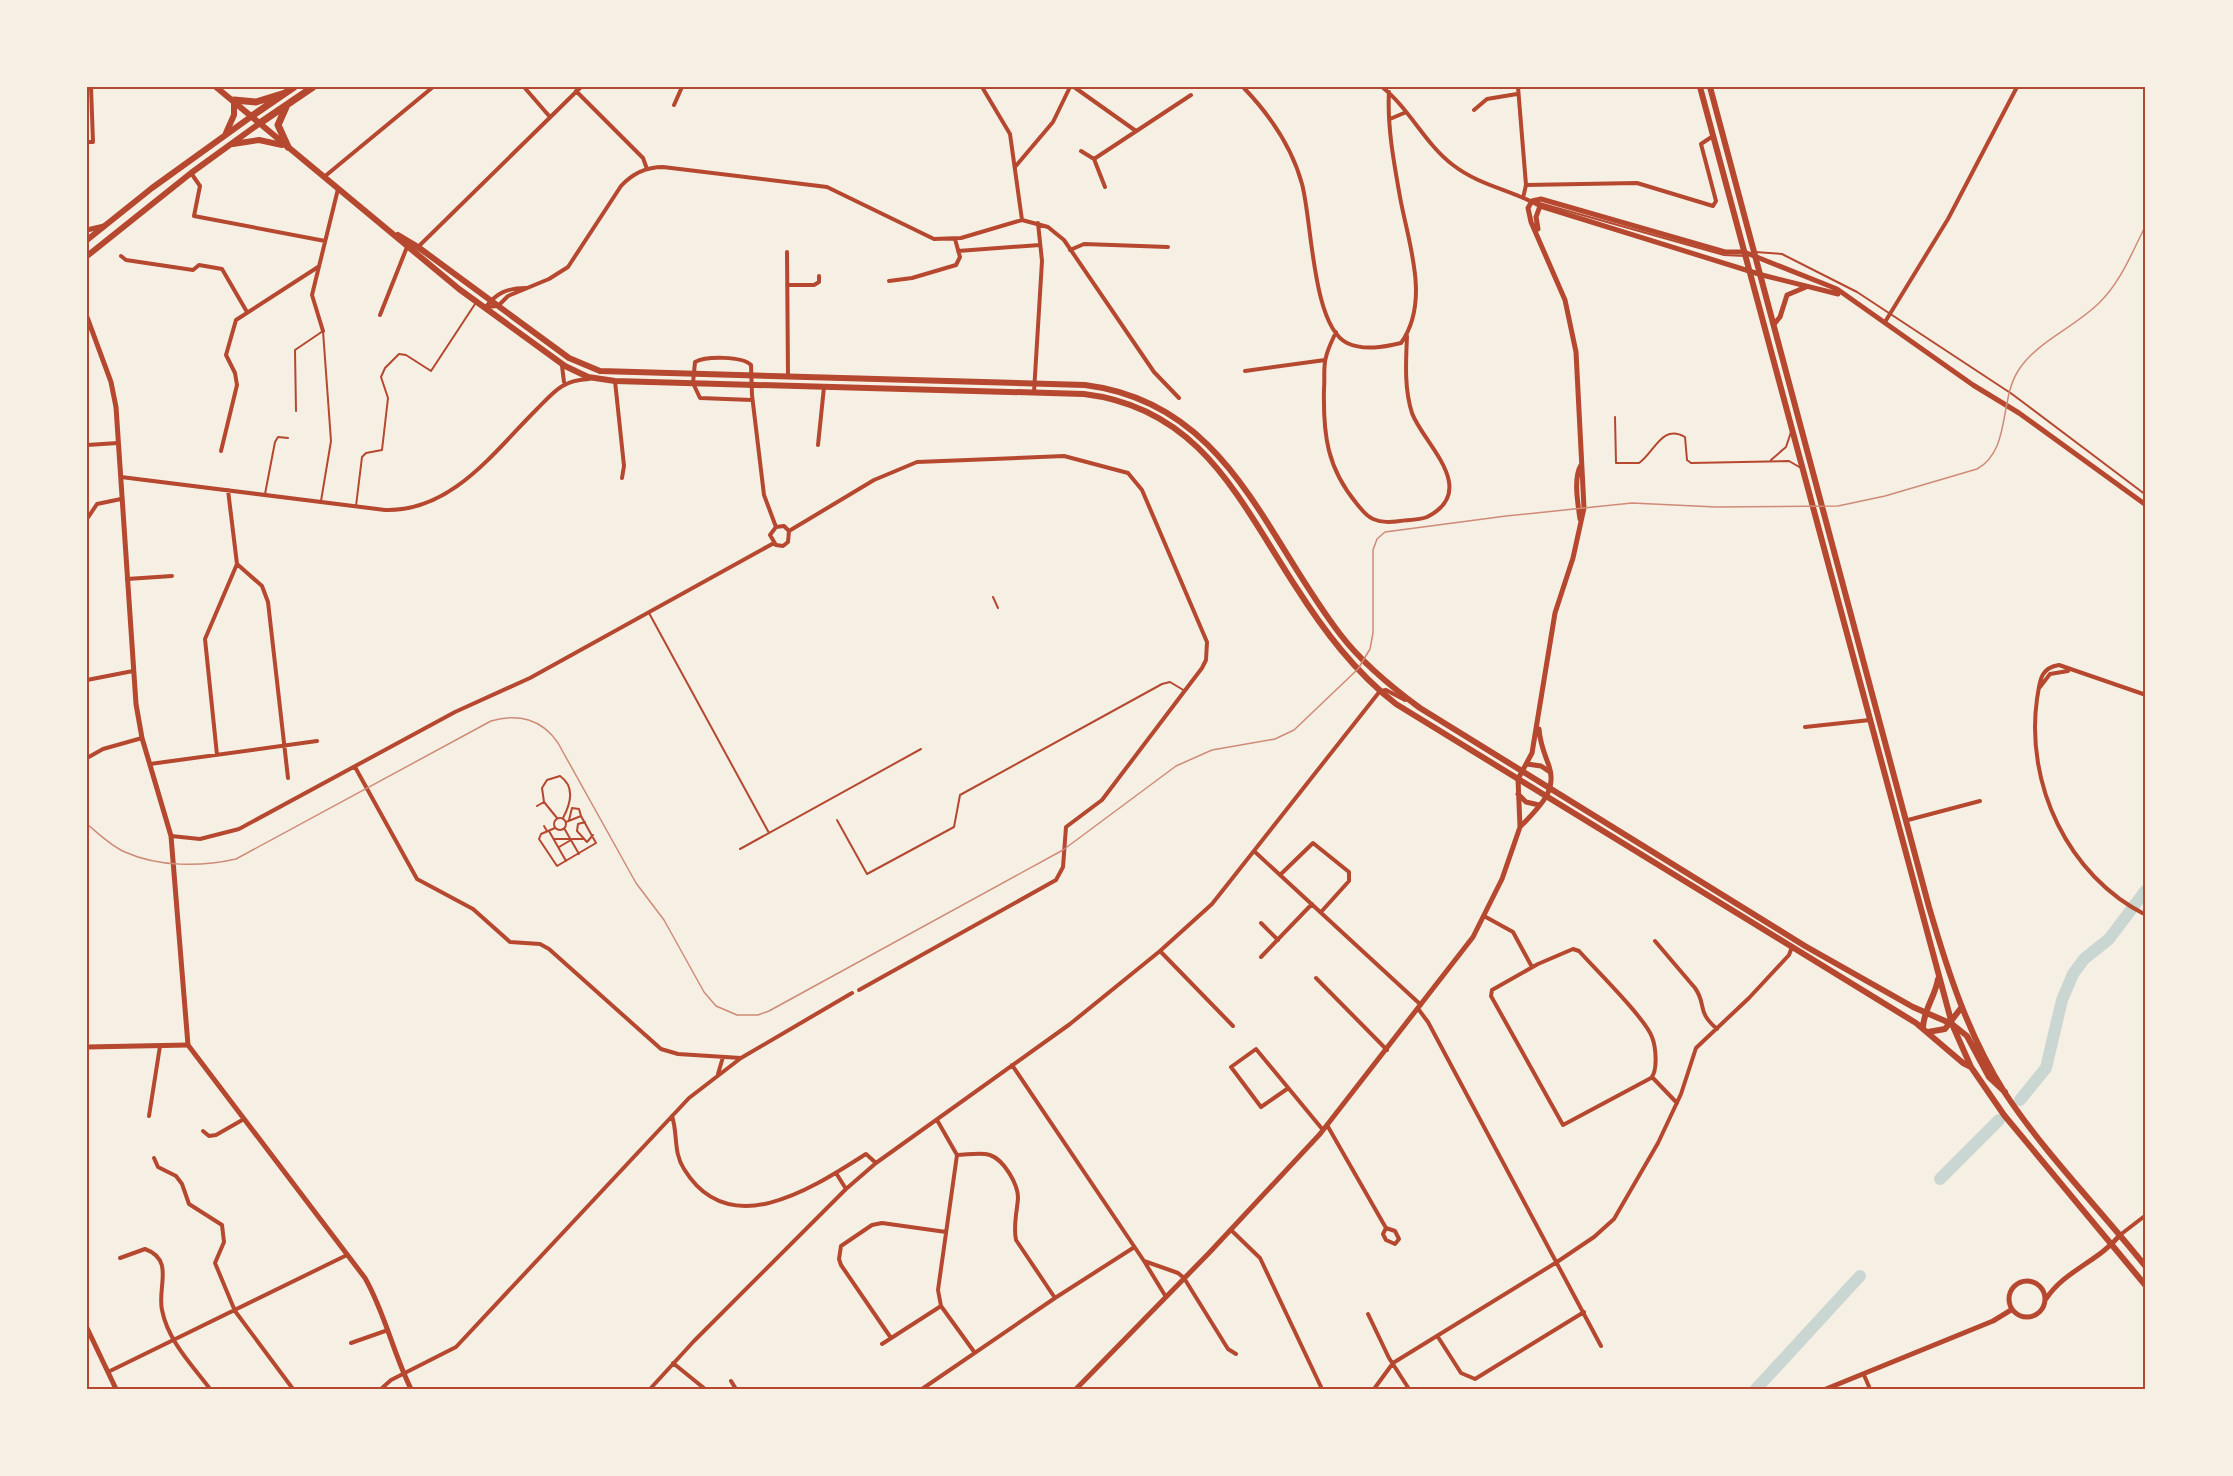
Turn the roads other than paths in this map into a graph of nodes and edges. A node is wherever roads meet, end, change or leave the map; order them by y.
1 (91, 87) edge
2 (216, 87) edge
3 (294, 87) edge
4 (313, 87) edge
5 (434, 87) edge
6 (524, 87) edge
7 (581, 87) edge
8 (682, 87) edge
9 (982, 87) edge
10 (1072, 87) edge
11 (1243, 87) edge
12 (1394, 87) edge
13 (1518, 87) edge
14 (1700, 87) edge
15 (1710, 87) edge
16 (2017, 87) edge
17 (1386, 89) edge
18 (576, 91) junction
19 (285, 93) junction
20 (1517, 94) junction
21 (1191, 95) dead end
22 (234, 100) junction
23 (288, 105) junction
24 (674, 105) dead end
25 (1474, 110) dead end
26 (1405, 112) junction
27 (252, 116) junction
28 (550, 117) junction
29 (1390, 119) junction
30 (260, 123) junction
31 (1136, 131) junction
32 (226, 134) junction
33 (1713, 135) junction
34 (87, 142) edge
35 (230, 144) junction
36 (288, 147) junction
37 (1081, 152) dead end
38 (1094, 159) junction
39 (1016, 167) junction
40 (647, 169) junction
41 (191, 173) junction
42 (324, 177) junction
43 (1526, 185) junction
44 (1106, 187) dead end
45 (338, 188) junction
46 (1523, 198) junction
47 (1532, 201) junction
48 (1540, 206) junction
49 (1022, 220) junction
50 (1038, 223) junction
51 (106, 225) junction
52 (87, 230) edge
53 (391, 231) junction
54 (1538, 234) junction
55 (955, 239) junction
56 (87, 240) edge
57 (325, 241) junction
58 (1040, 245) junction
59 (407, 247) junction
60 (418, 247) junction
61 (1168, 247) dead end
62 (1070, 250) junction
63 (787, 252) dead end
64 (958, 252) junction
65 (1751, 255) junction
66 (87, 256) edge
67 (121, 256) dead end
68 (318, 267) junction
69 (1749, 269) junction
70 (1762, 275) junction
71 (819, 276) dead end
72 (889, 281) dead end
73 (787, 285) junction
74 (1814, 287) junction
75 (527, 288) junction
76 (1845, 295) junction
77 (490, 301) junction
78 (477, 302) junction
79 (498, 306) junction
80 (485, 308) junction
81 (247, 312) junction
82 (380, 315) dead end
83 (1891, 315) junction
84 (87, 317) edge
85 (1886, 322) junction
86 (1775, 323) junction
87 (323, 331) junction
88 (1336, 332) junction
89 (1407, 335) junction
90 (1325, 360) junction
91 (561, 363) junction
92 (1245, 371) dead end
93 (694, 375) junction
94 (752, 376) junction
95 (788, 377) junction
96 (595, 378) junction
97 (615, 381) junction
98 (564, 383) junction
99 (693, 383) junction
100 (1034, 384) junction
101 (752, 385) junction
102 (824, 387) junction
103 (1034, 392) junction
104 (1179, 398) dead end
105 (752, 400) junction
106 (296, 411) dead end
107 (1615, 417) dead end
108 (1792, 429) junction
109 (288, 438) dead end
110 (119, 443) junction
111 (87, 445) edge
112 (818, 445) dead end
113 (221, 451) dead end
114 (1771, 460) junction
115 (1803, 470) junction
116 (2116, 474) junction
117 (121, 477) junction
118 (622, 478) dead end
119 (2117, 486) junction
120 (228, 490) junction
121 (265, 495) junction
122 (2146, 495) edge
123 (121, 499) junction
124 (321, 501) junction
125 (2146, 505) edge
126 (356, 506) junction
127 (87, 519) edge
128 (776, 527) junction
129 (789, 531) junction
130 (774, 543) junction
131 (237, 564) junction
132 (172, 576) dead end
133 (126, 579) junction
134 (993, 597) dead end
135 (998, 608) dead end
136 (650, 613) junction
137 (133, 671) junction
138 (2072, 671) junction
139 (87, 680) edge
140 (2039, 690) junction
141 (1185, 691) junction
142 (1380, 691) junction
143 (2146, 695) edge
144 (1420, 708) junction
145 (1870, 720) junction
146 (1539, 724) junction
147 (1805, 727) dead end
148 (142, 738) junction
149 (317, 741) dead end
150 (284, 748) junction
151 (921, 749) dead end
152 (217, 755) junction
153 (87, 758) edge
154 (150, 764) junction
155 (1527, 764) junction
156 (355, 766) junction
157 (1522, 771) junction
158 (1551, 773) junction
159 (288, 778) dead end
160 (1518, 779) junction
161 (1551, 789) junction
162 (1518, 794) junction
163 (1546, 797) junction
164 (1980, 801) dead end
165 (544, 802) junction
166 (1539, 805) junction
167 (537, 806) dead end
168 (570, 808) junction
169 (581, 816) junction
170 (557, 818) junction
171 (566, 820) junction
172 (837, 820) dead end
173 (1908, 820) junction
174 (585, 822) junction
175 (544, 826) dead end
176 (1520, 827) junction
177 (555, 828) junction
178 (564, 828) junction
179 (548, 831) junction
180 (769, 833) junction
181 (593, 835) junction
182 (171, 836) junction
183 (554, 839) junction
184 (583, 839) junction
185 (571, 840) junction
186 (559, 847) junction
187 (740, 849) dead end
188 (1254, 851) junction
189 (579, 854) junction
190 (566, 861) junction
191 (1280, 875) junction
192 (1312, 904) junction
193 (1321, 912) junction
194 (2146, 915) edge
195 (1484, 916) junction
196 (1261, 923) dead end
197 (1278, 940) junction
198 (1655, 941) dead end
199 (1792, 947) junction
200 (1160, 951) junction
201 (1261, 957) dead end
202 (1533, 967) junction
203 (1938, 976) junction
204 (1316, 978) dead end
205 (859, 990) dead end
206 (852, 993) dead end
207 (1420, 1008) junction
208 (1960, 1008) junction
209 (1924, 1012) junction
210 (1952, 1024) junction
211 (1233, 1026) dead end
212 (1717, 1029) junction
213 (1925, 1029) junction
214 (188, 1045) junction
215 (160, 1046) junction
216 (87, 1047) edge
217 (1387, 1050) junction
218 (723, 1057) junction
219 (741, 1058) junction
220 (1012, 1065) junction
221 (1971, 1067) junction
222 (717, 1075) junction
223 (1652, 1077) junction
224 (1287, 1089) junction
225 (2005, 1092) junction
226 (1677, 1103) junction
227 (149, 1116) dead end
228 (672, 1116) junction
229 (245, 1119) junction
230 (938, 1120) junction
231 (1325, 1127) junction
232 (203, 1131) dead end
233 (957, 1155) junction
234 (154, 1158) dead end
235 (876, 1163) junction
236 (836, 1173) junction
237 (846, 1189) junction
238 (2146, 1215) edge
239 (1386, 1228) junction
240 (1231, 1230) junction
241 (946, 1232) junction
242 (2120, 1235) junction
243 (2112, 1245) junction
244 (1133, 1248) junction
245 (348, 1254) junction
246 (120, 1258) dead end
247 (1144, 1261) junction
248 (1557, 1262) junction
249 (1158, 1267) junction
250 (2146, 1267) edge
251 (1150, 1274) junction
252 (1184, 1278) junction
253 (2056, 1284) junction
254 (2042, 1286) junction
255 (2146, 1286) edge
256 (1055, 1298) junction
257 (1166, 1298) junction
258 (2046, 1299) junction
259 (941, 1306) junction
260 (2011, 1310) junction
261 (235, 1311) junction
262 (1584, 1312) junction
263 (1368, 1314) dead end
264 (87, 1328) edge
265 (388, 1330) junction
266 (1438, 1337) junction
267 (891, 1338) junction
268 (174, 1340) junction
269 (351, 1343) dead end
270 (882, 1344) dead end
271 (1601, 1346) dead end
272 (975, 1353) junction
273 (1236, 1354) dead end
274 (673, 1363) junction
275 (1393, 1363) junction
276 (108, 1372) junction
277 (404, 1373) junction
278 (1864, 1375) junction
279 (731, 1382) dead end
280 (116, 1389) edge
281 (210, 1389) edge
282 (293, 1389) edge
283 (381, 1389) edge
284 (411, 1389) edge
285 (650, 1389) edge
286 (705, 1389) edge
287 (736, 1389) edge
288 (922, 1389) edge
289 (1076, 1389) edge
290 (1322, 1389) edge
291 (1374, 1389) edge
292 (1410, 1389) edge
293 (1826, 1389) edge
294 (1870, 1389) edge

1 - 34 street
2 - 22 main road
3 - 19 highway
4 - 23 highway
5 - 42 street
6 - 28 street
7 - 18 street
8 - 24 street
9 - 39 street
10 - 31 street
10 - 39 street
11 - 88 street
12 - 17 street
13 - 20 street
14 - 33 main road
15 - 65 main road
16 - 83 street
17 - 26 street
17 - 29 street
18 - 28 street
18 - 40 street
19 - 22 highway
19 - 27 highway
20 - 25 street
20 - 43 street
21 - 31 street
22 - 27 main road
22 - 32 main road
23 - 30 highway
23 - 36 highway
26 - 29 street
26 - 46 street
27 - 30 main road
27 - 32 main road
28 - 60 street
29 - 89 street
30 - 35 main road
30 - 36 main road
31 - 38 street
32 - 51 main road
33 - 43 street
33 - 65 main road
35 - 36 main road
35 - 41 main road
36 - 42 main road
37 - 38 street
38 - 44 street
39 - 49 street
40 - 55 street
40 - 75 street
41 - 57 street
41 - 66 main road
42 - 45 main road
43 - 46 street
45 - 53 main road
45 - 57 street
46 - 47 street
47 - 48 street
47 - 54 main road
47 - 65 main road
48 - 54 main road
48 - 69 main road
49 - 50 street
49 - 55 street
50 - 58 street
50 - 62 street
51 - 52 main road
51 - 56 main road
53 - 59 main road
53 - 60 main road
54 - 146 main road
55 - 64 street
57 - 68 street
58 - 64 street
58 - 100 street
59 - 78 main road
59 - 82 street
60 - 77 main road
61 - 62 street
62 - 104 street
63 - 73 street
64 - 72 street
65 - 69 main road
65 - 70 main road
65 - 76 main road
65 - 83 lane
67 - 81 street
68 - 81 street
68 - 87 street
69 - 70 main road
69 - 108 main road
70 - 74 main road
70 - 86 main road
71 - 73 street
73 - 95 street
74 - 76 main road
74 - 86 main road
75 - 77 street
75 - 79 street
76 - 85 main road
77 - 79 main road
77 - 80 street
78 - 80 main road
78 - 126 lane
79 - 80 street
79 - 93 main road
80 - 91 main road
81 - 113 street
83 - 85 street
83 - 116 lane
84 - 110 main road
85 - 119 main road
86 - 173 main road
87 - 106 lane
87 - 124 lane
88 - 89 street
88 - 90 street
89 - 90 street
90 - 92 street
91 - 96 main road
91 - 98 street
93 - 94 main road
93 - 94 street
93 - 99 street
94 - 95 main road
94 - 101 street
95 - 100 main road
96 - 97 main road
96 - 98 street
97 - 99 main road
97 - 118 street
98 - 126 street
99 - 101 main road
99 - 105 street
100 - 103 street
100 - 144 main road
101 - 102 main road
101 - 105 street
102 - 103 main road
102 - 112 street
103 - 142 main road
105 - 128 street
107 - 114 lane
108 - 114 lane
108 - 115 main road
109 - 121 lane
110 - 111 street
110 - 117 main road
114 - 115 lane
115 - 145 main road
116 - 119 lane
116 - 122 lane
117 - 120 street
117 - 123 main road
119 - 125 main road
120 - 121 street
120 - 131 street
121 - 124 street
123 - 127 street
123 - 133 main road
124 - 126 street
128 - 129 street
128 - 130 street
129 - 130 street
129 - 141 street
130 - 136 street
131 - 150 street
131 - 152 street
132 - 133 street
133 - 137 main road
134 - 135 lane
136 - 156 street
136 - 180 lane
137 - 139 street
137 - 148 main road
138 - 140 street
138 - 140 street
138 - 143 street
140 - 194 street
141 - 172 lane
141 - 205 street
142 - 144 street
142 - 160 main road
142 - 188 street
144 - 157 main road
145 - 147 street
145 - 203 main road
146 - 155 main road
146 - 158 main road
148 - 153 street
148 - 154 main road
149 - 150 street
150 - 152 street
150 - 159 street
151 - 180 lane
152 - 154 street
154 - 182 main road
155 - 157 main road
155 - 158 main road
156 - 182 street
156 - 218 street
157 - 160 main road
157 - 161 main road
158 - 161 main road
160 - 162 main road
160 - 163 main road
161 - 163 main road
161 - 209 main road
162 - 166 main road
162 - 176 main road
163 - 166 main road
163 - 199 main road
164 - 173 street
165 - 167 lane
165 - 168 lane
165 - 170 lane
166 - 176 main road
168 - 169 lane
168 - 171 lane
169 - 171 lane
169 - 174 lane
170 - 171 lane
170 - 177 lane
171 - 178 lane
173 - 208 main road
174 - 181 lane
174 - 184 lane
175 - 179 lane
176 - 195 main road
177 - 178 lane
177 - 179 lane
178 - 185 lane
179 - 183 lane
179 - 190 lane
180 - 187 lane
181 - 184 lane
181 - 189 lane
182 - 214 main road
183 - 185 lane
183 - 186 lane
184 - 185 lane
185 - 186 lane
185 - 189 lane
186 - 190 lane
188 - 191 street
188 - 200 street
189 - 190 lane
191 - 192 street
191 - 193 street
192 - 193 street
192 - 197 street
193 - 207 street
195 - 202 street
195 - 207 main road
196 - 197 street
197 - 201 street
198 - 212 street
199 - 212 street
199 - 213 main road
200 - 211 street
200 - 220 street
202 - 223 street
202 - 223 street
203 - 209 main road
203 - 210 main road
204 - 217 street
206 - 219 street
207 - 217 main road
207 - 248 street
208 - 210 main road
208 - 225 main road
209 - 210 main road
209 - 213 main road
210 - 213 main road
210 - 221 main road
210 - 225 main road
212 - 226 street
213 - 221 main road
214 - 215 main road
214 - 229 main road
215 - 216 main road
215 - 227 street
217 - 231 main road
218 - 219 street
218 - 222 street
219 - 222 street
220 - 230 street
220 - 244 street
221 - 243 main road
222 - 228 street
223 - 226 street
224 - 224 street
224 - 231 street
225 - 242 main road
226 - 248 street
228 - 236 street
228 - 277 street
229 - 232 street
229 - 245 main road
230 - 233 street
230 - 235 street
231 - 239 street
231 - 240 main road
233 - 241 street
233 - 256 street
234 - 261 street
235 - 236 street
235 - 237 street
236 - 237 street
237 - 274 street
238 - 242 street
239 - 239 street
240 - 252 main road
240 - 290 street
241 - 259 street
241 - 267 street
242 - 243 main road
242 - 250 main road
243 - 253 main road
243 - 255 main road
244 - 247 street
244 - 256 street
245 - 261 street
245 - 265 main road
246 - 268 street
247 - 249 street
247 - 251 street
248 - 262 street
248 - 266 street
249 - 251 street
249 - 252 street
251 - 257 street
252 - 257 main road
252 - 273 street
253 - 254 main road
253 - 258 main road
254 - 258 main road
254 - 260 main road
256 - 272 street
257 - 289 main road
258 - 260 main road
259 - 267 street
259 - 272 street
260 - 278 main road
261 - 268 street
261 - 282 street
262 - 266 street
262 - 271 street
263 - 275 street
264 - 276 main road
265 - 269 street
265 - 277 main road
266 - 275 street
267 - 270 street
268 - 276 street
268 - 281 street
272 - 288 street
274 - 285 street
274 - 286 street
275 - 291 street
275 - 292 street
276 - 280 main road
277 - 283 street
277 - 284 main road
278 - 293 main road
278 - 294 street
279 - 287 street

